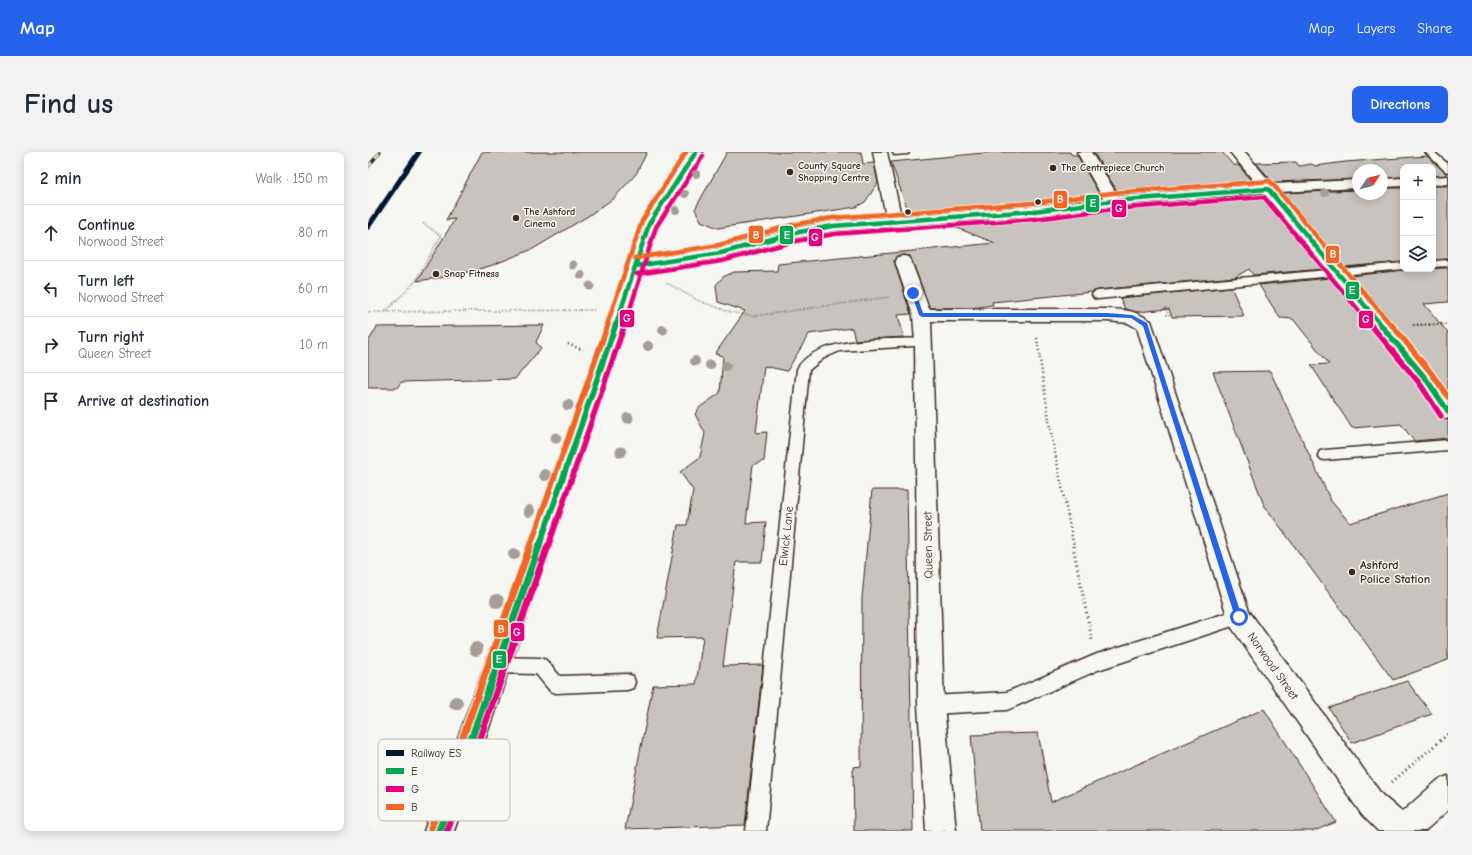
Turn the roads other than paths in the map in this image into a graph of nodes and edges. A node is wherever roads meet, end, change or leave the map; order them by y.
1 (696, 152) edge
2 (880, 152) edge
3 (1084, 152) edge
4 (1237, 152) edge
5 (1429, 152) edge
6 (1448, 169) edge
7 (1448, 180) edge
8 (1436, 181) edge
9 (1400, 182) edge
10 (1388, 183) edge
11 (1352, 184) edge
12 (1268, 189) junction
13 (1114, 201) junction
14 (894, 222) junction
15 (903, 261) dead end
16 (1448, 263) edge
17 (1436, 264) edge
18 (636, 266) junction
19 (1400, 266) edge
20 (1338, 271) junction
21 (1098, 295) dead end
22 (917, 304) junction
23 (924, 342) junction
24 (1448, 411) edge
25 (1448, 445) edge
26 (1325, 455) dead end
27 (1239, 617) junction
28 (497, 665) junction
29 (627, 682) dead end
30 (931, 705) junction
31 (471, 739) edge
32 (1448, 790) edge
33 (442, 821) edge
34 (439, 831) edge
35 (756, 831) edge
36 (941, 831) edge
37 (1402, 831) edge

1 - 18 street
2 - 14 street
3 - 13 street
4 - 12 street
5 - 6 lane
7 - 8 street
9 - 10 street
11 - 12 street
12 - 13 street
12 - 20 street
13 - 14 street
14 - 18 street
15 - 22 street, Queen Street
16 - 17 lane
18 - 28 street
19 - 20 lane
20 - 21 lane
20 - 24 street
22 - 23 street, Queen Street
22 - 27 street, Norwood Street
23 - 30 street, Queen Street
23 - 35 lane, Elwick Lane
25 - 26 lane
27 - 30 lane
27 - 37 street, Norwood Street
28 - 29 lane
28 - 31 street
30 - 36 street, Queen Street
32 - 37 street
33 - 34 street

